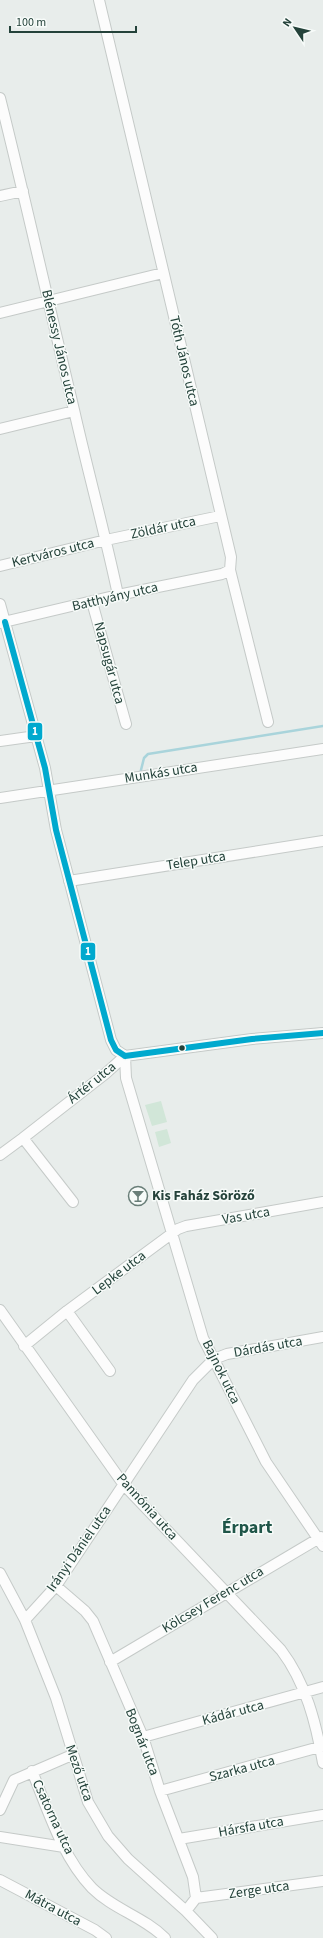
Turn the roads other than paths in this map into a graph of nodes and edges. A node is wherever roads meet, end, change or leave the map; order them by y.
1 (99, 0) edge
2 (0, 98) edge
3 (23, 191) junction
4 (0, 196) edge
5 (163, 273) junction
6 (50, 302) junction
7 (0, 313) edge
8 (74, 411) junction
9 (0, 429) edge
10 (220, 516) junction
11 (106, 540) junction
12 (0, 566) edge
13 (230, 570) junction
14 (118, 595) junction
15 (92, 602) junction
16 (0, 604) edge
17 (3, 623) edge
18 (268, 722) dead end
19 (126, 724) dead end
20 (36, 736) junction
21 (0, 741) edge
22 (323, 748) edge
23 (49, 790) junction
24 (0, 798) edge
25 (323, 841) edge
26 (69, 881) junction
27 (323, 1033) edge
28 (125, 1056) junction
29 (23, 1138) junction
30 (0, 1155) edge
31 (74, 1202) dead end
32 (323, 1202) edge
33 (171, 1234) junction
34 (0, 1310) edge
35 (68, 1311) junction
36 (323, 1337) edge
37 (24, 1346) junction
38 (214, 1359) junction
39 (110, 1371) dead end
40 (124, 1485) junction
41 (321, 1540) edge
42 (0, 1573) edge
43 (56, 1586) junction
44 (226, 1592) junction
45 (25, 1620) junction
46 (110, 1662) junction
47 (323, 1687) edge
48 (306, 1693) junction
49 (143, 1737) junction
50 (322, 1747) edge
51 (72, 1755) junction
52 (323, 1762) edge
53 (32, 1772) junction
54 (160, 1791) junction
55 (0, 1809) edge
56 (323, 1815) edge
57 (0, 1837) edge
58 (179, 1839) junction
59 (64, 1847) junction
60 (0, 1880) edge
61 (323, 1881) edge
62 (196, 1898) junction
63 (186, 1911) junction
64 (106, 1938) edge
65 (166, 1938) edge
66 (212, 1938) edge

1 - 5 street, Tóth János utca
2 - 3 street, Blénessy János utca
3 - 4 street
3 - 6 street, Blénessy János utca
5 - 6 street
5 - 10 street, Tóth János utca
6 - 7 street
6 - 8 street, Blénessy János utca
8 - 9 street
8 - 11 street, Blénessy János utca
10 - 11 street, Zöldár utca
10 - 13 street, Tóth János utca
11 - 12 street, Kertváros utca
11 - 14 street, Blénessy János utca
13 - 14 street, Batthyány utca
13 - 18 street, Tóth János utca
14 - 15 street, Batthyány utca
15 - 17 street, Batthyány utca
15 - 19 street, Napsugár utca
16 - 17 street
17 - 20 street
20 - 21 street
20 - 23 street
22 - 23 street, Munkás utca
23 - 24 street, Munkás utca
23 - 26 street
25 - 26 street, Telep utca
26 - 28 street
27 - 28 street, Ártér utca
28 - 29 street, Ártér utca
28 - 33 street, Bajnok utca
29 - 30 street, Ártér utca
29 - 31 street
32 - 33 street, Vas utca
33 - 35 street, Lepke utca
33 - 38 street, Bajnok utca
34 - 37 street, Pannónia utca
35 - 37 street, Lepke utca
35 - 39 street
36 - 38 street, Dárdás utca
37 - 40 street, Pannónia utca
38 - 40 street, Irányi Dániel utca
38 - 41 street, Bajnok utca
40 - 43 street, Irányi Dániel utca
40 - 44 street, Pannónia utca
41 - 44 street, Kölcsey Ferenc utca
42 - 45 street, Mező utca
43 - 45 street, Irányi Dániel utca
43 - 46 street, Bognár utca
44 - 46 street, Kölcsey Ferenc utca
44 - 48 street, Pannónia utca
45 - 51 street, Mező utca
46 - 49 street, Bognár utca
47 - 48 street, Kádár utca
48 - 49 street, Kádár utca
48 - 50 street, Pannónia utca
49 - 54 street, Bognár utca
50 - 52 street, Pannónia utca
50 - 54 street, Szarka utca
51 - 53 street
51 - 63 street, Mező utca
53 - 55 street
53 - 59 street, Csatorna utca
54 - 58 street, Bognár utca
56 - 58 street, Hársfa utca
57 - 59 street
58 - 62 street, Bognár utca
59 - 65 street, Csatorna utca
60 - 64 street, Mátra utca
61 - 62 street, Zerge utca
62 - 63 street
63 - 66 street, Mező utca

